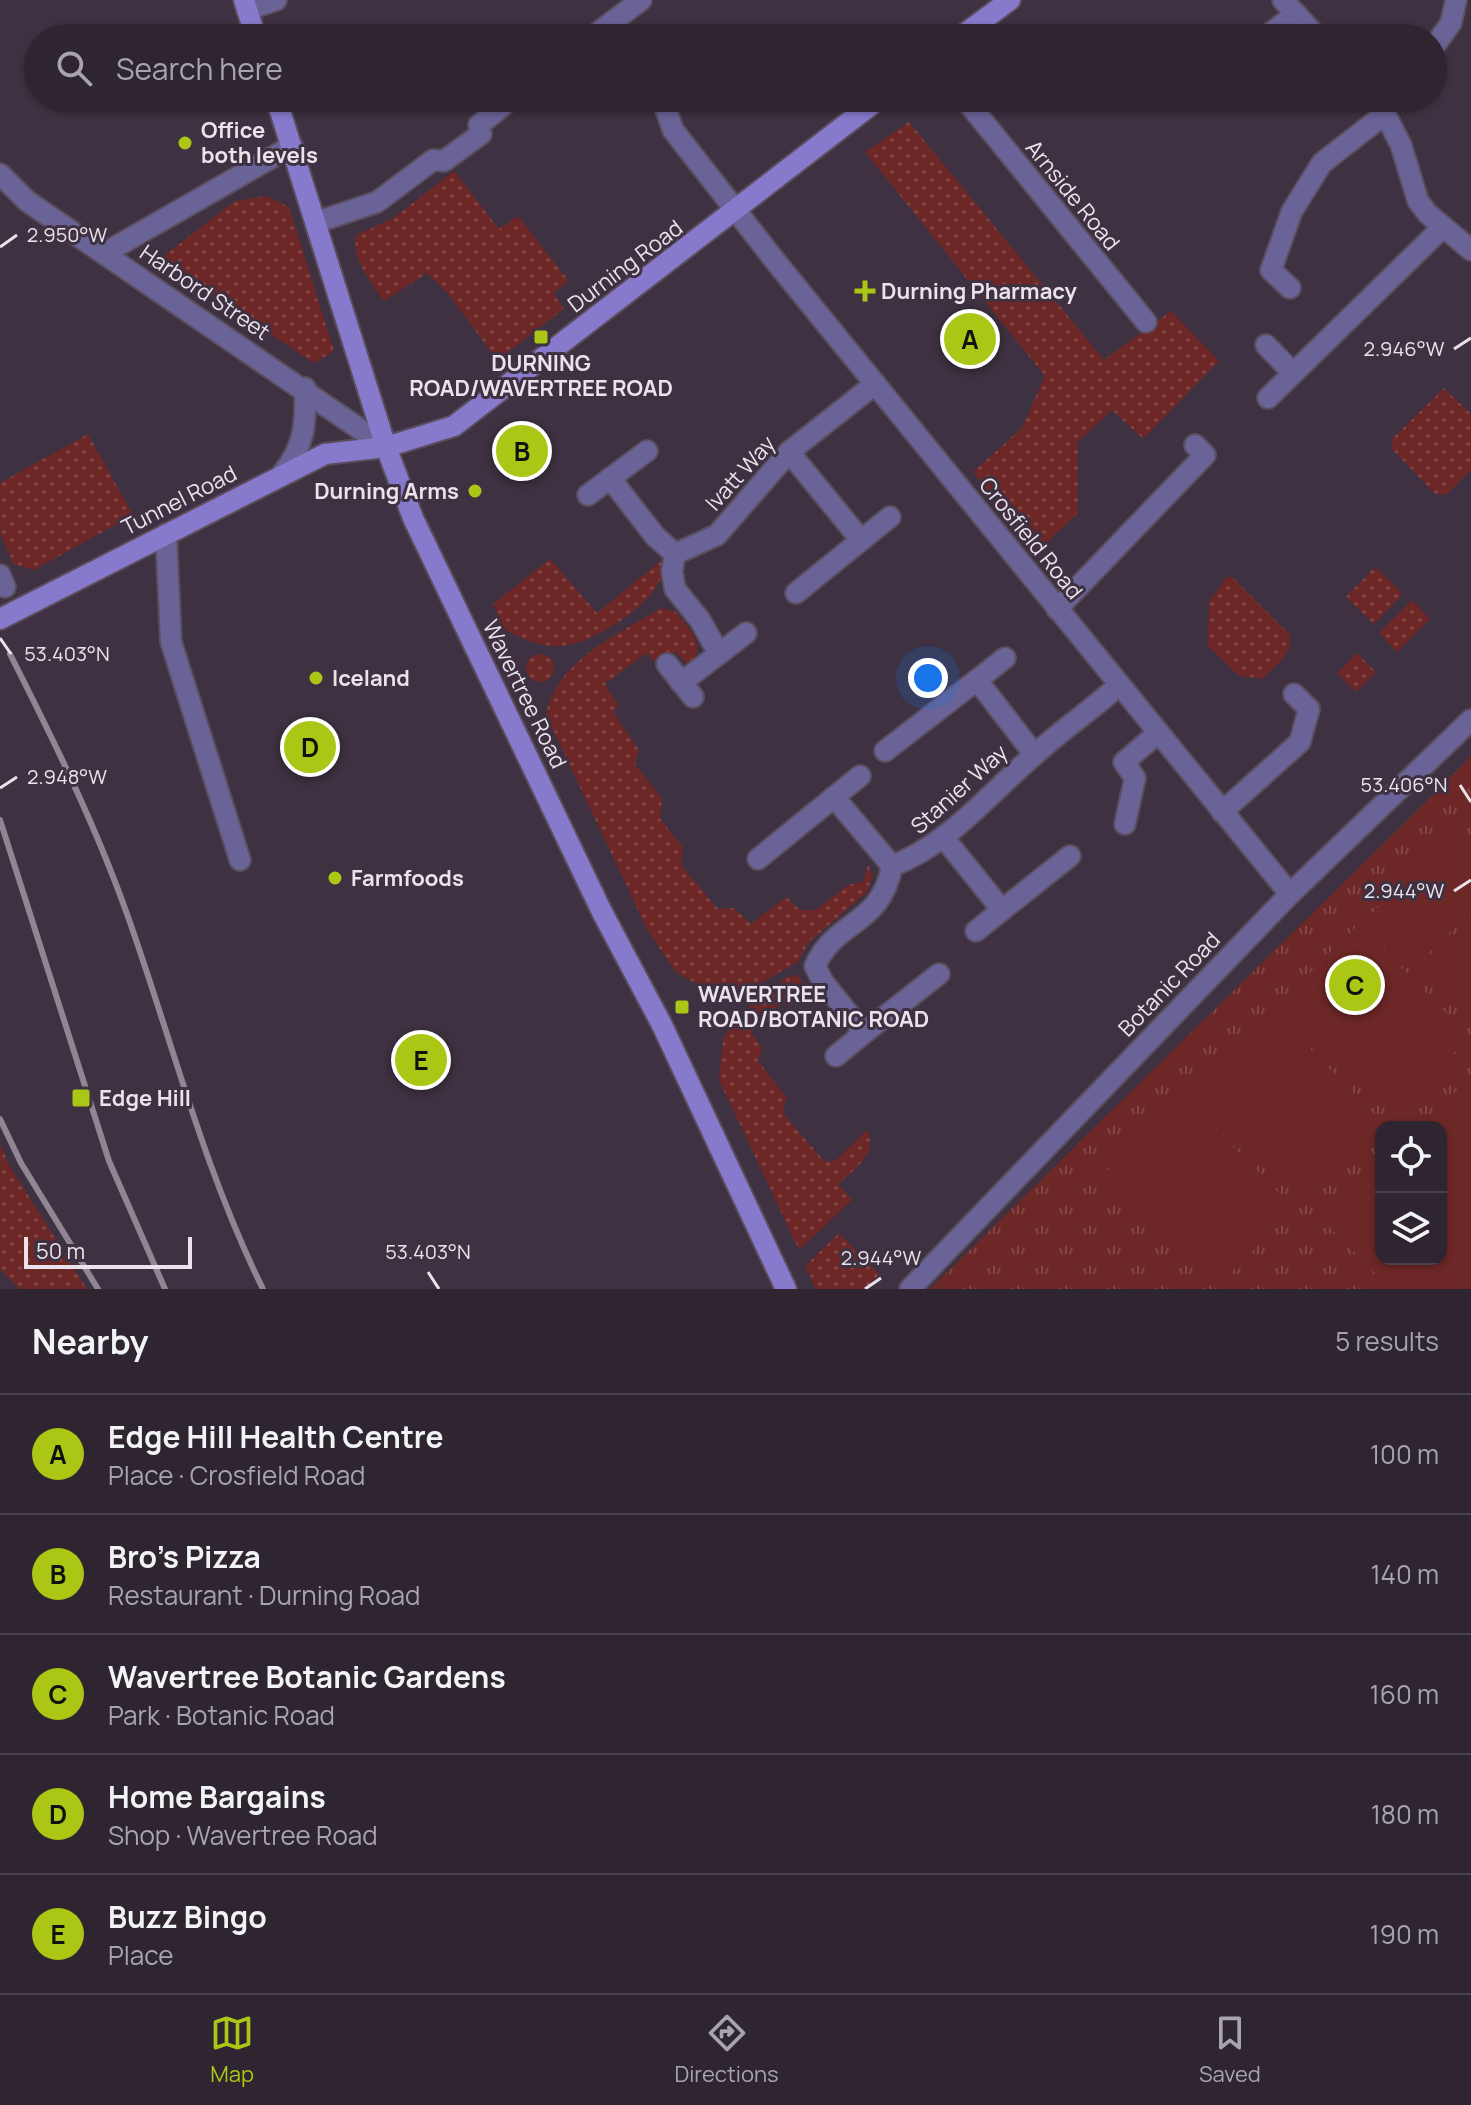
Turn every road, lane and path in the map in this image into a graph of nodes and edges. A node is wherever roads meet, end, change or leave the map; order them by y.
1 (276, 0) edge
2 (641, 0) edge
3 (1010, 0) edge
4 (1456, 0) edge
5 (245, 5) edge
6 (1289, 7) edge
7 (251, 24) edge
8 (623, 24) edge
9 (978, 24) edge
10 (1275, 24) edge
11 (1305, 24) edge
12 (1447, 29) edge
13 (281, 112) edge
14 (495, 112) edge
15 (667, 112) edge
16 (862, 112) edge
17 (975, 112) edge
18 (1381, 112) edge
19 (1390, 112) edge
20 (292, 146) junction
21 (0, 174) edge
22 (738, 211) junction
23 (317, 222) junction
24 (1443, 227) junction
25 (1471, 250) edge
26 (105, 253) junction
27 (1290, 288) dead end
28 (1146, 322) dead end
29 (1266, 345) dead end
30 (1293, 373) junction
31 (875, 384) junction
32 (305, 388) junction
33 (1268, 398) dead end
34 (1195, 445) dead end
35 (386, 447) junction
36 (647, 451) dead end
37 (789, 452) junction
38 (282, 474) junction
39 (610, 478) junction
40 (588, 495) dead end
41 (890, 517) dead end
42 (166, 534) junction
43 (861, 540) junction
44 (675, 554) junction
45 (796, 593) dead end
46 (1057, 609) junction
47 (0, 619) edge
48 (746, 633) dead end
49 (719, 654) junction
50 (1005, 658) dead end
51 (667, 664) dead end
52 (977, 680) junction
53 (1118, 686) junction
54 (1294, 694) dead end
55 (1471, 720) edge
56 (1158, 733) junction
57 (885, 751) dead end
58 (1034, 754) junction
59 (860, 776) dead end
60 (834, 797) junction
61 (1222, 812) junction
62 (1125, 824) dead end
63 (944, 838) junction
64 (1070, 856) dead end
65 (758, 859) dead end
66 (240, 860) dead end
67 (892, 866) junction
68 (1290, 894) junction
69 (1002, 910) junction
70 (976, 931) dead end
71 (939, 974) dead end
72 (864, 1033) junction
73 (836, 1056) dead end
74 (786, 1289) edge
75 (910, 1289) edge

1 - 5 street
2 - 8 street
3 - 9 main road
4 - 12 street
5 - 7 main road
6 - 10 street
6 - 11 street
13 - 20 main road, Wavertree Road
14 - 23 street
15 - 22 street, Crosfield Road
16 - 22 main road, Durning Road
17 - 28 street, Arnside Road
18 - 27 street
19 - 24 street
20 - 23 main road, Wavertree Road
20 - 26 street
21 - 26 street, Harbord Street
22 - 31 street, Crosfield Road
22 - 35 main road, Durning Road
23 - 35 main road, Wavertree Road
24 - 25 street
24 - 30 street
26 - 32 street, Harbord Street
29 - 30 street
30 - 33 street
31 - 37 street, Ivatt Way
31 - 46 street, Crosfield Road
32 - 35 street, Harbord Street
32 - 38 street
34 - 46 street
35 - 38 main road, Tunnel Road
35 - 74 main road, Wavertree Road
36 - 39 street
37 - 43 street
37 - 44 street, Ivatt Way
38 - 42 main road, Tunnel Road
39 - 40 street
39 - 44 street
41 - 43 street
42 - 47 main road, Tunnel Road
42 - 66 street
43 - 45 street
44 - 49 street
46 - 53 street, Crosfield Road
48 - 49 street
49 - 51 street
50 - 52 street
52 - 57 street
52 - 58 street
53 - 56 street, Crosfield Road
53 - 58 street, Stanier Way
54 - 61 street
55 - 68 street, Botanic Road
56 - 61 street, Crosfield Road
56 - 62 street
58 - 63 street, Stanier Way
59 - 60 street
60 - 65 street
60 - 67 street
61 - 68 street, Crosfield Road
63 - 67 street, Stanier Way
63 - 69 street
64 - 69 street
67 - 72 street
68 - 75 street, Botanic Road
69 - 70 street
71 - 72 street
72 - 73 street

